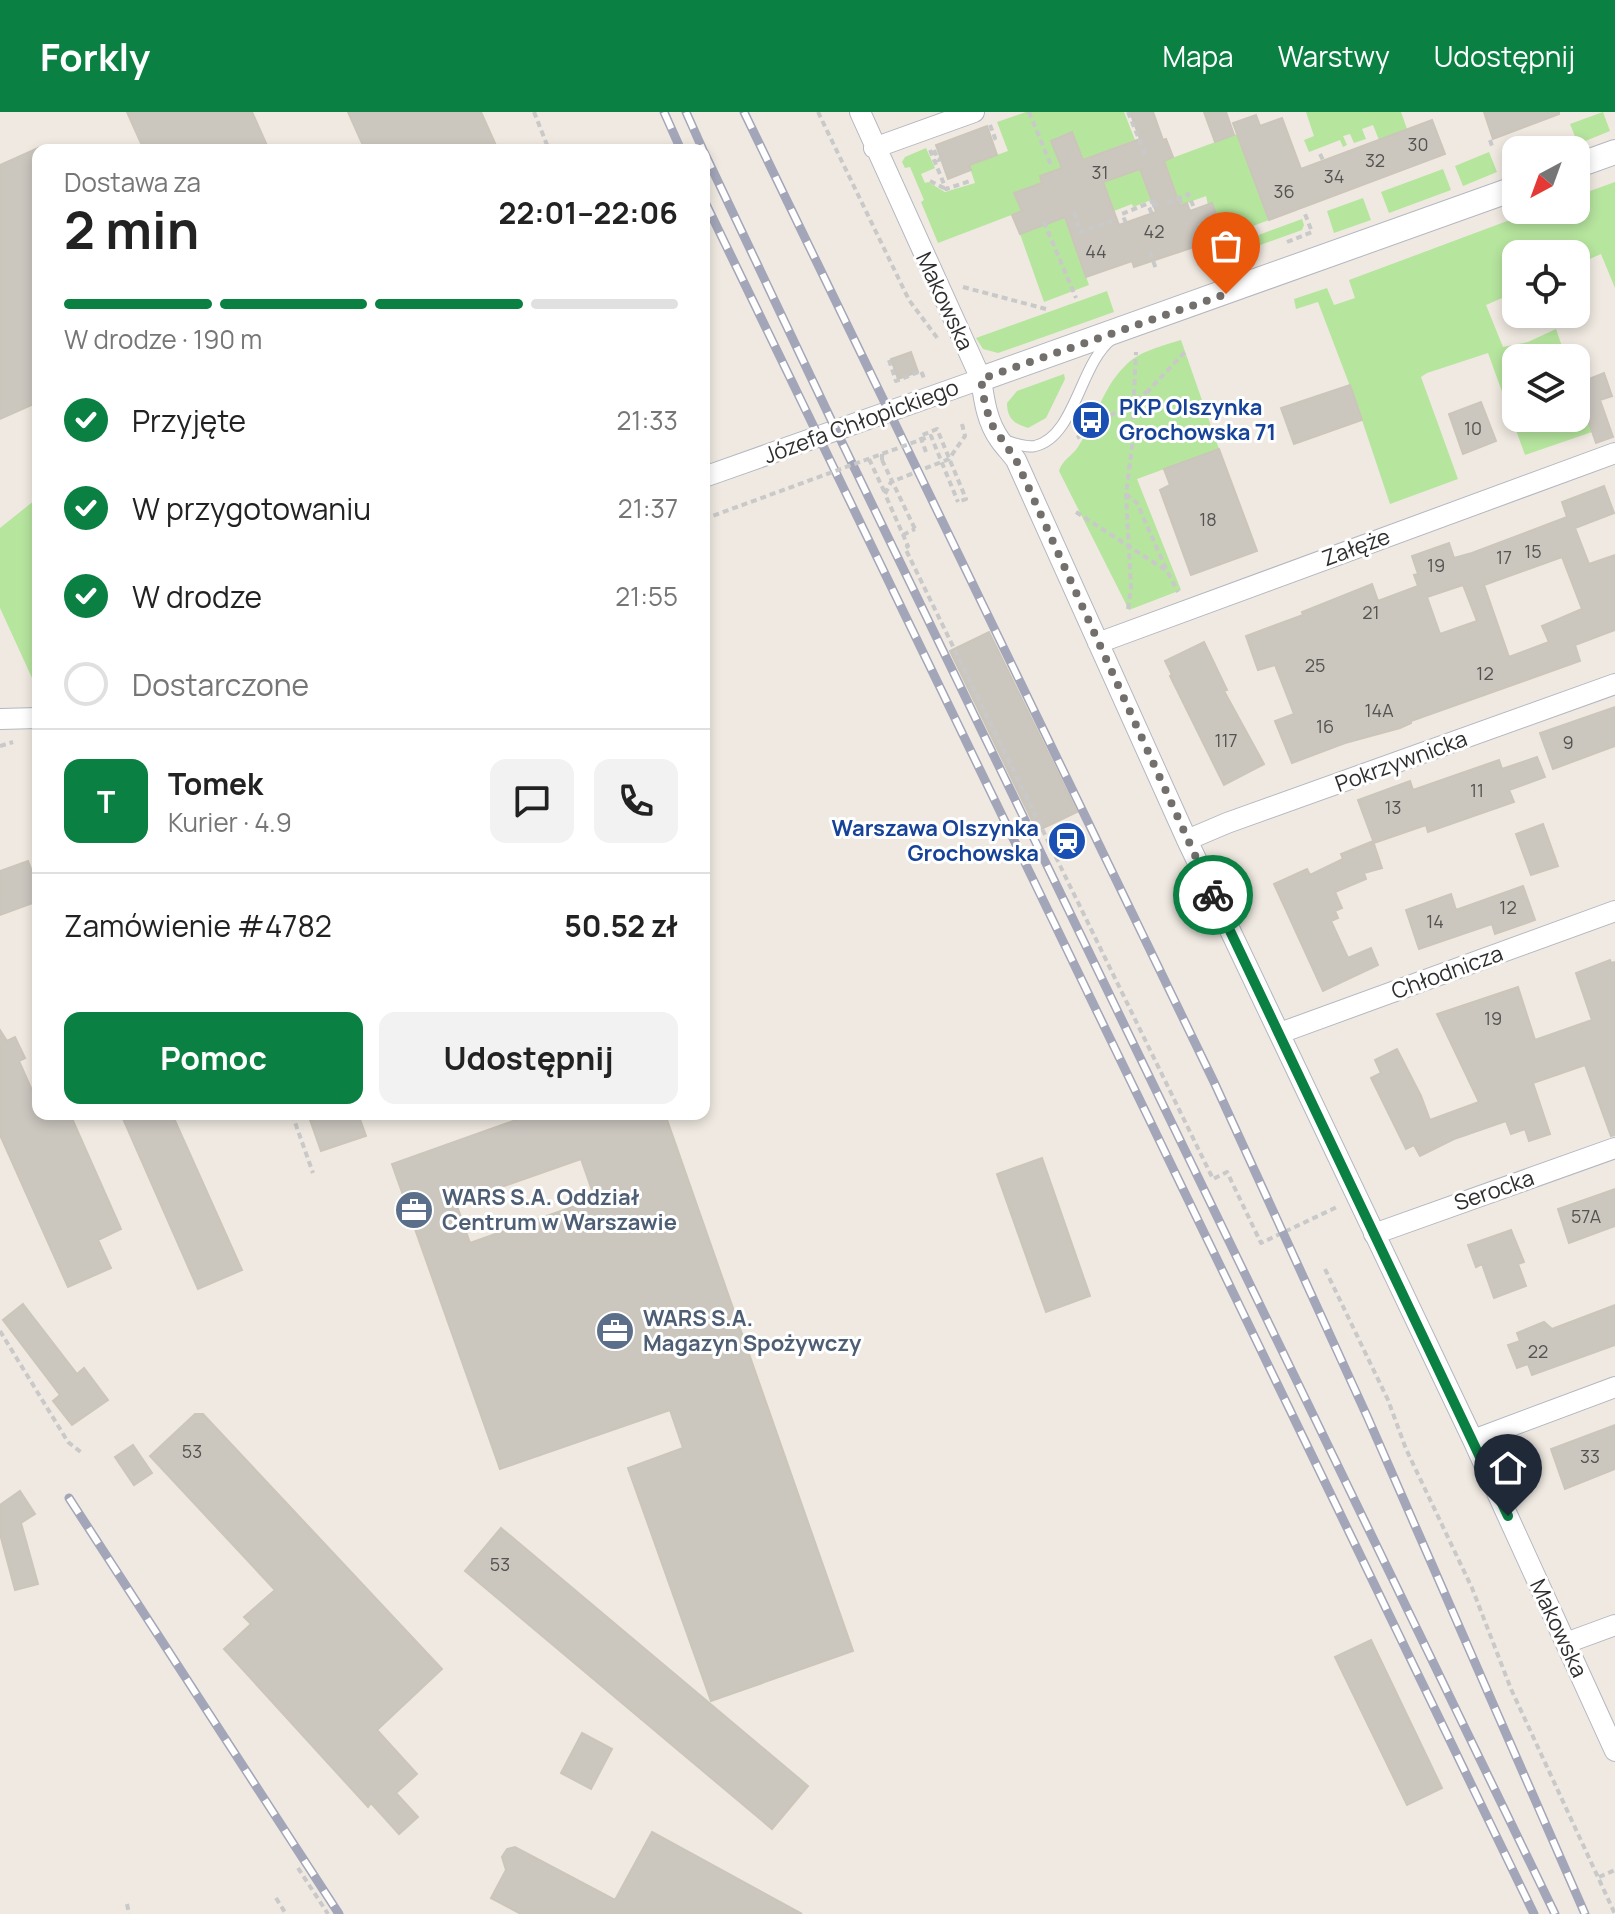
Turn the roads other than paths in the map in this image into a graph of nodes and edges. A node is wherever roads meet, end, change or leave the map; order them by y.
1 (860, 112) edge
2 (982, 119) edge
3 (874, 148) junction
4 (1615, 152) edge
5 (1590, 161) edge
6 (1502, 193) edge
7 (1127, 328) junction
8 (981, 379) junction
9 (998, 438) junction
10 (1615, 453) edge
11 (710, 475) edge
12 (1098, 643) junction
13 (1615, 684) edge
14 (32, 718) edge
15 (0, 719) edge
16 (1187, 840) junction
17 (1615, 911) edge
18 (1280, 1033) junction
19 (1615, 1148) edge
20 (1374, 1234) junction
21 (1615, 1387) edge
22 (1473, 1440) junction
23 (1615, 1625) edge
24 (1566, 1643) junction
25 (1615, 1751) edge

1 - 3 street, Makowska
2 - 3 street
3 - 8 street, Makowska
4 - 5 street
6 - 7 street, Józefa Chłopickiego
7 - 8 street, Józefa Chłopickiego
7 - 9 lane
8 - 9 street, Makowska
8 - 11 street, Józefa Chłopickiego
9 - 12 street, Makowska
10 - 12 street, Załęże
12 - 16 street, Makowska
13 - 16 street, Pokrzywnicka
14 - 15 street
16 - 18 street, Makowska
17 - 18 street, Chłodnicza
18 - 20 street, Makowska
19 - 20 street, Serocka
20 - 22 street, Makowska
21 - 22 street
22 - 24 street, Makowska
23 - 24 street
24 - 25 street, Makowska

